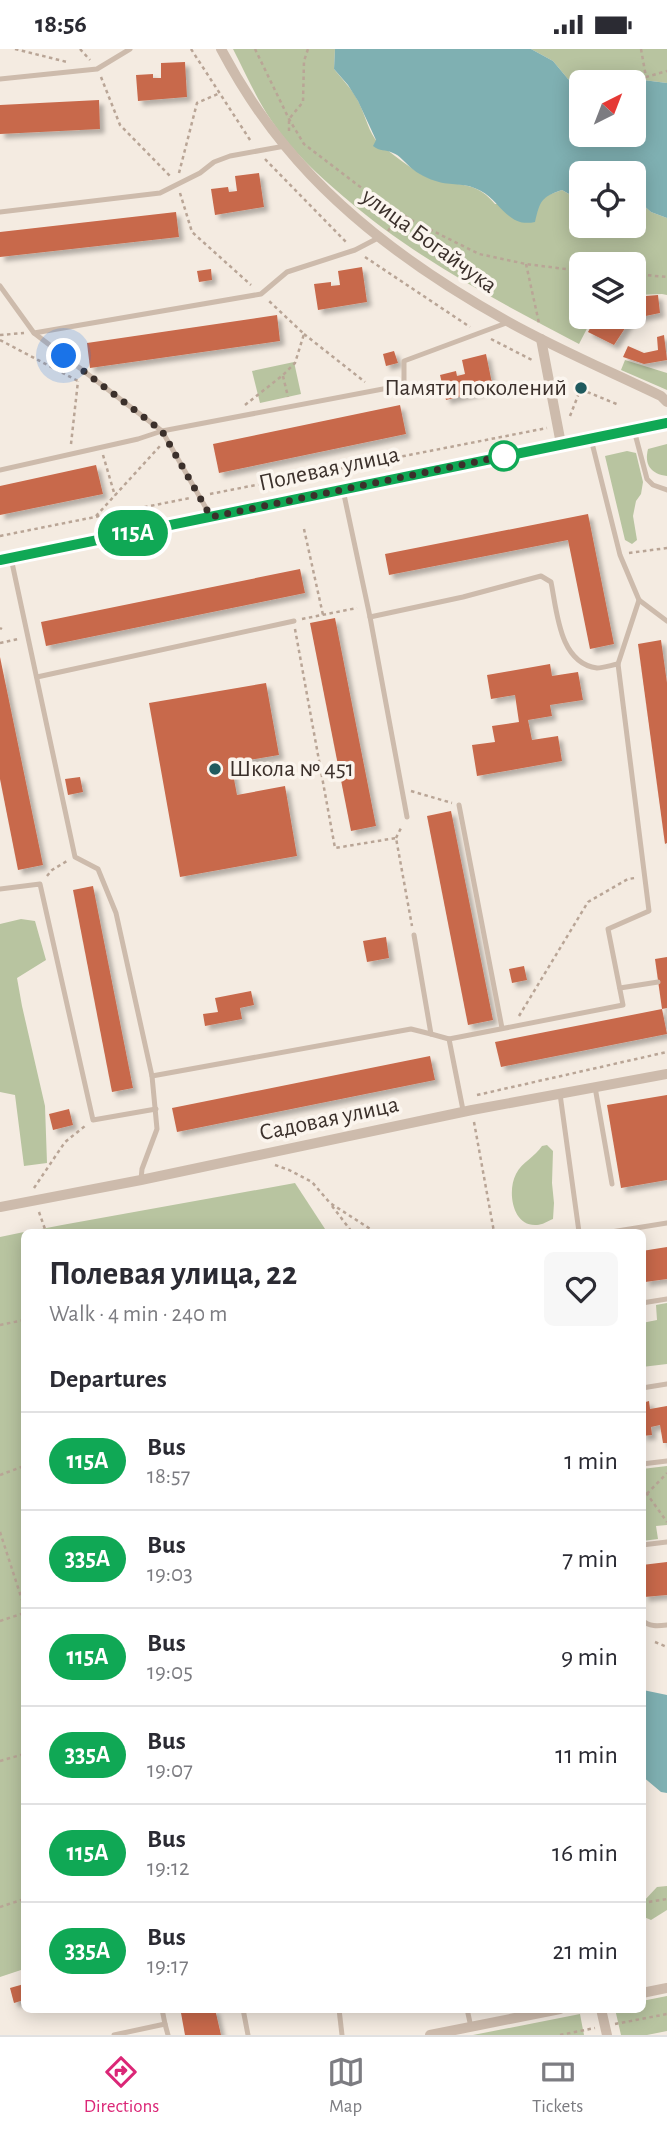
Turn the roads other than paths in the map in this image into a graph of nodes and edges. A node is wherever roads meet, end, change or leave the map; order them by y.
1 (130, 49) edge
2 (221, 49) edge
3 (0, 79) edge
4 (285, 146) junction
5 (0, 212) edge
6 (380, 237) junction
7 (0, 286) edge
8 (509, 322) junction
9 (34, 333) junction
10 (541, 339) junction
11 (667, 402) edge
12 (667, 423) edge
13 (634, 430) junction
14 (162, 431) junction
15 (591, 439) junction
16 (561, 444) junction
17 (0, 470) edge
18 (343, 490) junction
19 (667, 490) edge
20 (211, 517) junction
21 (5, 559) edge
22 (639, 600) junction
23 (370, 617) junction
24 (294, 621) road end
25 (667, 621) edge
26 (618, 664) junction
27 (37, 677) junction
28 (459, 804) road end
29 (407, 817) road end
30 (0, 889) edge
31 (414, 935) road end
32 (658, 982) dead end
33 (620, 988) junction
34 (502, 1028) junction
35 (430, 1034) junction
36 (449, 1039) junction
37 (667, 1074) edge
38 (152, 1076) junction
39 (595, 1087) junction
40 (560, 1094) junction
41 (156, 1109) junction
42 (468, 1111) junction
43 (141, 1180) junction
44 (612, 1184) dead end
45 (0, 1207) edge
46 (667, 1223) edge
47 (579, 1229) edge
48 (630, 1229) edge
49 (667, 1299) edge
50 (646, 1302) edge
51 (667, 1384) edge
52 (646, 1387) edge
53 (667, 1461) edge
54 (646, 1464) edge
55 (667, 1542) edge
56 (646, 1545) edge
57 (646, 1624) edge
58 (667, 1625) edge
59 (667, 1988) edge
60 (646, 1992) edge
61 (163, 2013) edge
62 (244, 2013) edge
63 (339, 2013) edge
64 (468, 2013) edge
65 (540, 2013) edge
66 (602, 2013) edge
67 (165, 2024) junction
68 (471, 2027) junction
69 (114, 2035) edge
70 (168, 2035) edge
71 (248, 2035) edge
72 (342, 2035) edge
73 (430, 2035) edge
74 (607, 2035) edge

1 - 3 lane
2 - 4 street, улица Богайчука
4 - 5 lane
4 - 6 street, улица Богайчука
6 - 8 street, улица Богайчука
6 - 9 lane
7 - 9 lane
8 - 10 street, улица Богайчука
8 - 14 lane
9 - 14 lane
10 - 11 street, улица Богайчука
10 - 16 street
12 - 13 street, Полевая улица
13 - 15 street, Полевая улица
13 - 19 lane
14 - 17 lane
14 - 20 lane
15 - 16 street, Полевая улица
15 - 22 lane
16 - 18 street, Полевая улица
18 - 20 street, Полевая улица
18 - 23 lane
20 - 21 street, Полевая улица
21 - 27 lane
22 - 25 lane
22 - 26 lane
23 - 26 lane
23 - 29 lane
24 - 27 lane
26 - 33 lane
27 - 38 lane
28 - 34 lane
30 - 41 lane
31 - 35 lane
32 - 33 lane
33 - 34 lane
34 - 36 lane
35 - 36 lane
35 - 38 lane
36 - 42 lane
37 - 39 street, Садовая улица
38 - 41 lane
39 - 40 street, Садовая улица
39 - 44 lane
40 - 42 street, Садовая улица
40 - 47 lane
41 - 43 lane
42 - 43 street, Садовая улица
43 - 45 street, Садовая улица
46 - 48 lane
49 - 50 lane
51 - 52 lane
53 - 54 lane
55 - 56 lane
57 - 58 lane
59 - 60 street
61 - 67 lane
62 - 71 lane
63 - 72 lane
64 - 68 lane
65 - 68 street
66 - 74 street
67 - 69 lane
67 - 70 lane
68 - 73 street

